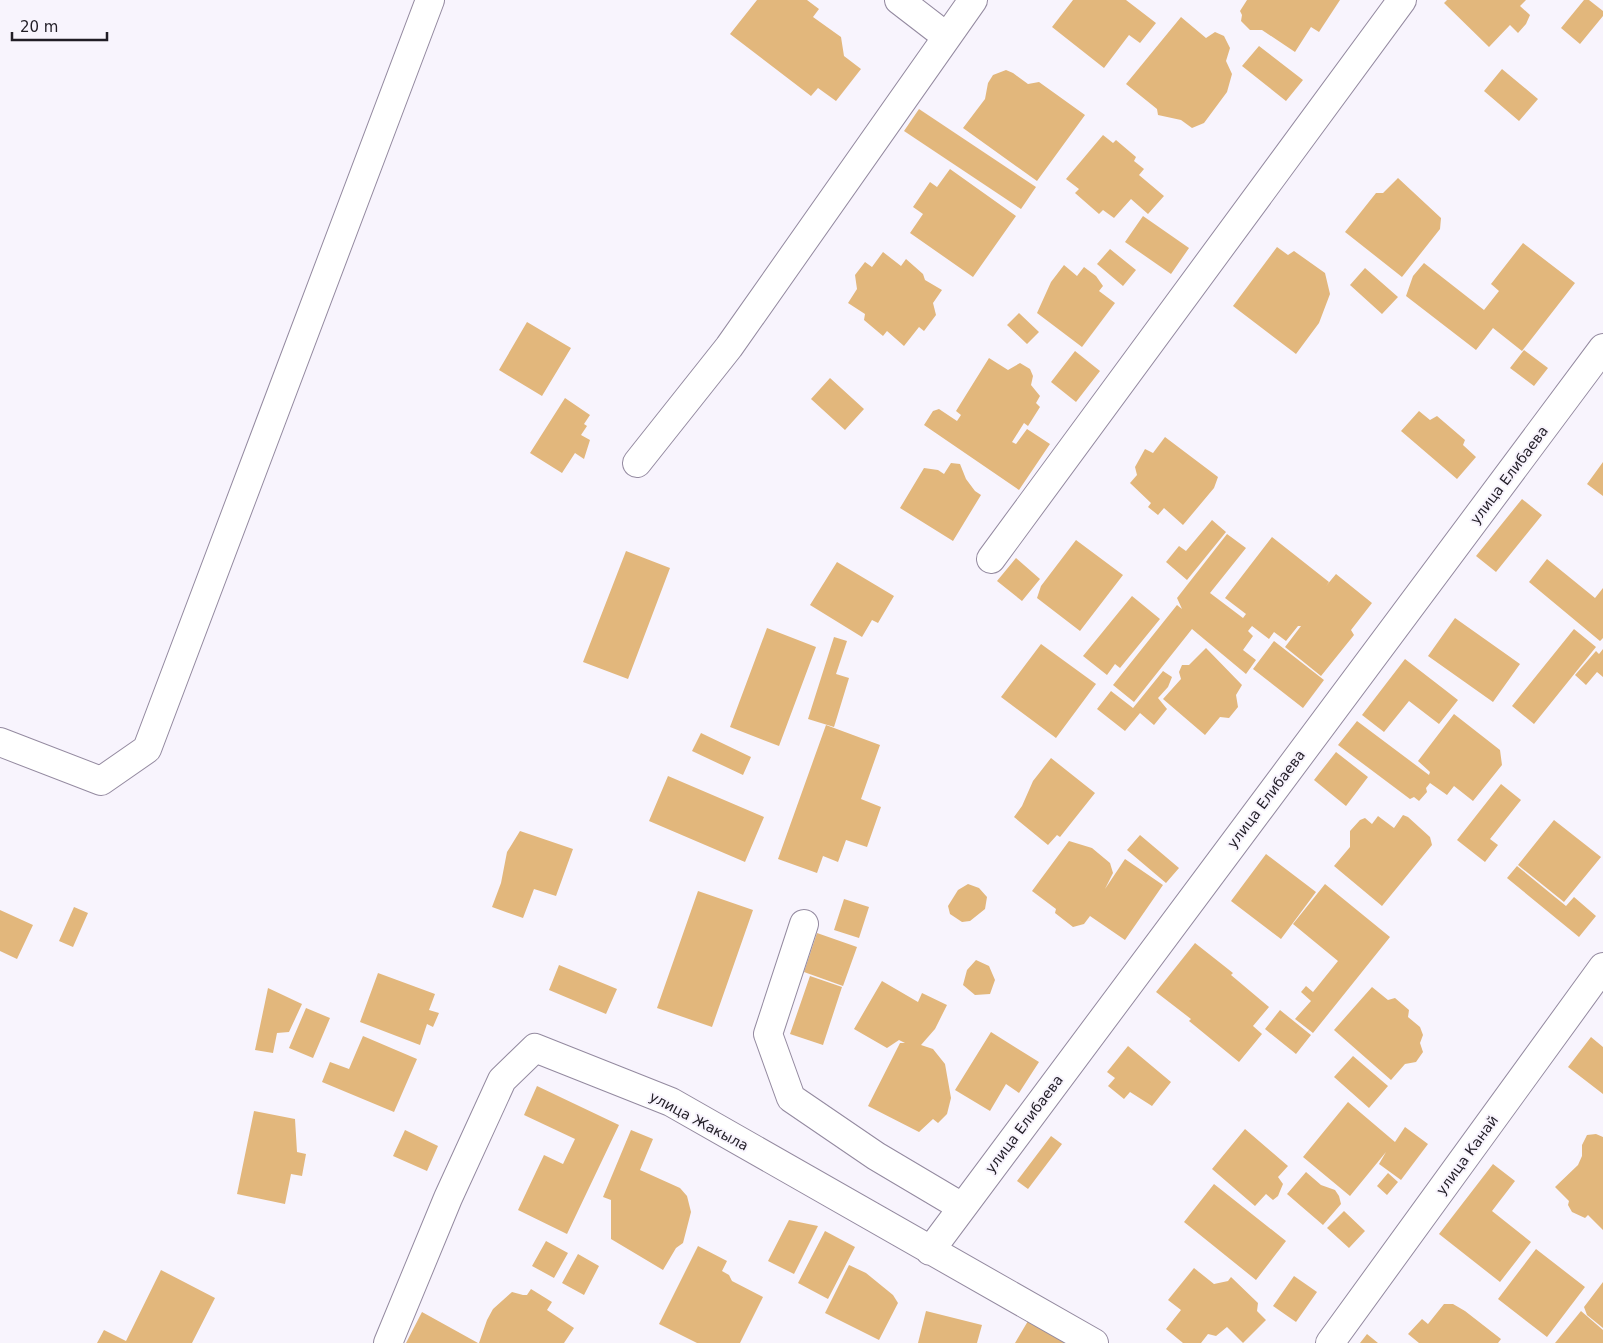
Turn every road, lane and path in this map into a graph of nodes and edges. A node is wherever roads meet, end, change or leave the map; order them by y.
1 (430, 0) edge
2 (899, 0) edge
3 (973, 0) edge
4 (1402, 0) edge
5 (947, 37) junction
6 (1603, 348) edge
7 (637, 463) dead end
8 (991, 559) dead end
9 (0, 742) edge
10 (804, 924) dead end
11 (1603, 967) edge
12 (962, 1207) junction
13 (930, 1251) junction
14 (388, 1343) edge
15 (1094, 1343) edge
16 (1330, 1343) edge

1 - 9 street
2 - 5 street
3 - 5 street
4 - 8 street
5 - 7 street
6 - 12 street, улица Елибаева
10 - 12 street
11 - 16 street, улица Канай
12 - 13 street, улица Елибаева
13 - 14 street, улица Жакыла
13 - 15 street, улица Жакыла

